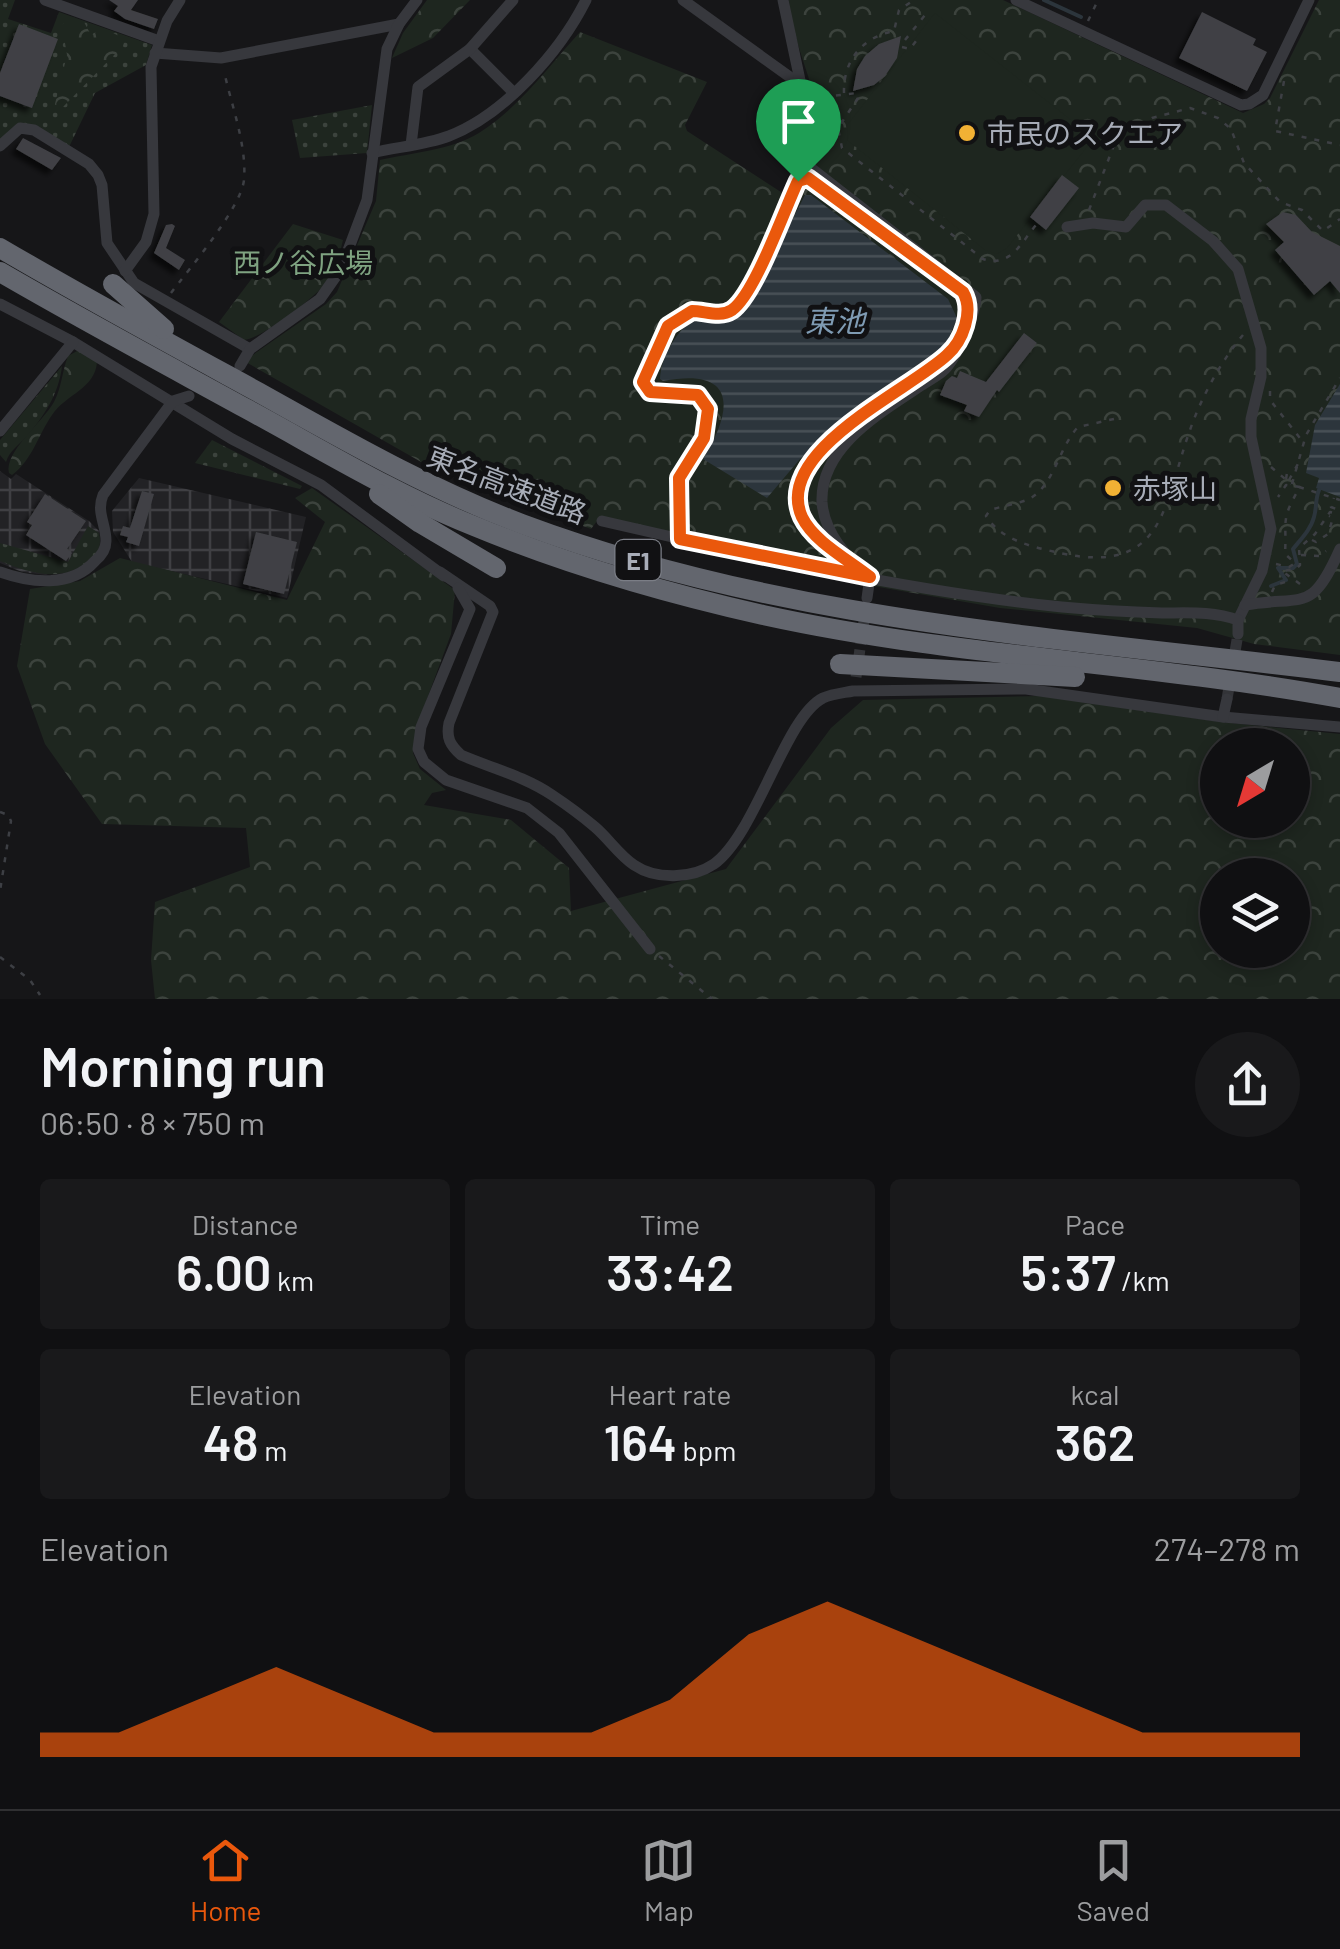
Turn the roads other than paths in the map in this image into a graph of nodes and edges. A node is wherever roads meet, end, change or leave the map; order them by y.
1 (45, 0) edge
2 (180, 0) edge
3 (513, 0) edge
4 (586, 0) edge
5 (683, 0) edge
6 (784, 0) edge
7 (1016, 0) edge
8 (1309, 0) edge
9 (416, 1) edge
10 (399, 24) junction
11 (157, 47) junction
12 (470, 49) junction
13 (801, 85) junction
14 (514, 93) junction
15 (410, 144) junction
16 (0, 146) edge
17 (372, 153) junction
18 (1067, 227) dead end
19 (0, 248) edge
20 (0, 272) edge
21 (119, 278) junction
22 (0, 304) edge
23 (73, 342) junction
24 (250, 349) junction
25 (240, 366) dead end
26 (214, 368) junction
27 (189, 396) dead end
28 (173, 401) junction
29 (0, 431) edge
30 (302, 440) junction
31 (602, 521) dead end
32 (1336, 548) edge
33 (496, 568) dead end
34 (0, 572) edge
35 (440, 572) junction
36 (870, 577) junction
37 (867, 598) tunnel mouth
38 (1245, 604) junction
39 (848, 670) joint
40 (1340, 672) edge
41 (1217, 678) junction
42 (853, 691) junction
43 (1340, 698) edge
44 (1227, 699) tunnel mouth
45 (1224, 717) junction
46 (1340, 726) edge
47 (650, 949) road end

1 - 11 street
2 - 11 street
3 - 12 street
4 - 14 street
5 - 13 street
6 - 13 street
7 - 8 street
9 - 10 street
10 - 11 street
10 - 17 street
11 - 21 street
12 - 14 street
12 - 15 street
13 - 36 street
14 - 15 street
15 - 17 street
16 - 21 street
17 - 24 street
18 - 38 street
19 - 26 highway, 東名高速道路 / E1
20 - 30 highway, 東名高速道路 / E1
21 - 24 street
21 - 26 highway
22 - 23 street
23 - 28 street
23 - 29 street
24 - 25 street
26 - 40 highway, 東名高速道路 / E1
27 - 28 street
28 - 34 street
28 - 35 street
30 - 33 highway
30 - 41 highway, 東名高速道路 / E1
31 - 36 street
32 - 38 street
35 - 42 street
35 - 47 street
36 - 37 street
36 - 38 street
39 - 41 highway
39 - 42 street
41 - 43 highway, 東名高速道路 / E1
42 - 45 street
44 - 45 street
45 - 46 street

